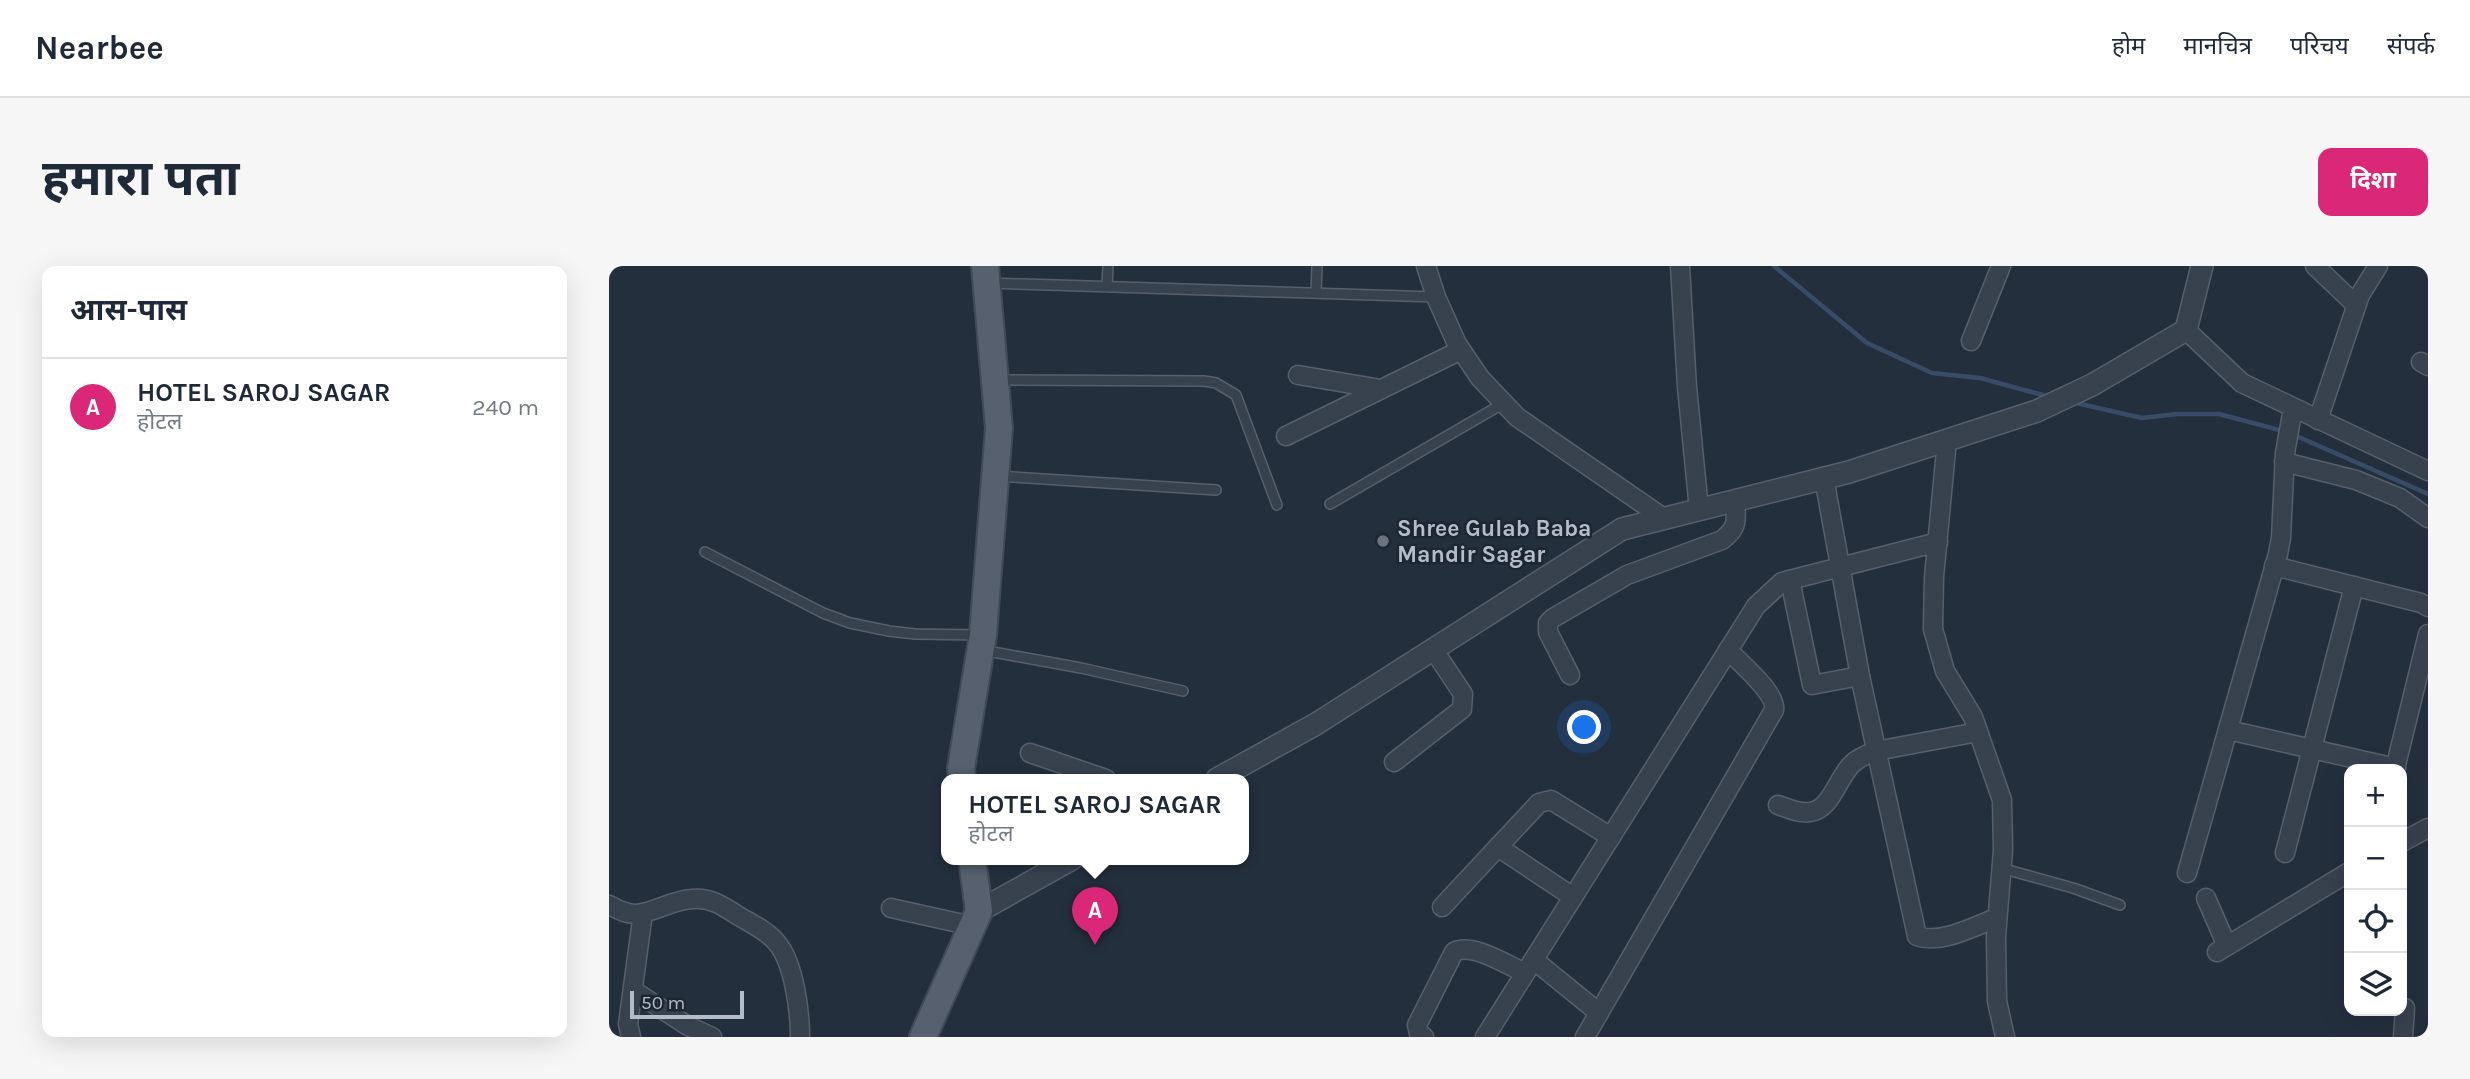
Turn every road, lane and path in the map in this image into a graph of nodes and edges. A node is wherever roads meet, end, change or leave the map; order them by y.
1 (1108, 266) edge
2 (1317, 266) edge
3 (1426, 266) edge
4 (1680, 266) edge
5 (2001, 266) edge
6 (2202, 266) edge
7 (2315, 266) edge
8 (2378, 266) edge
9 (986, 274) edge
10 (1107, 286) junction
11 (1316, 293) junction
12 (1436, 297) junction
13 (2356, 305) junction
14 (2186, 330) junction
15 (1971, 341) dead end
16 (1461, 350) junction
17 (1298, 375) dead end
18 (995, 380) junction
19 (1381, 389) junction
20 (1504, 404) junction
21 (2293, 408) junction
22 (2318, 420) junction
23 (1286, 436) dead end
24 (1947, 440) junction
25 (2285, 457) junction
26 (2428, 471) edge
27 (996, 475) junction
28 (1824, 478) junction
29 (1216, 490) dead end
30 (1735, 501) junction
31 (1330, 504) dead end
32 (1277, 505) dead end
33 (1699, 510) junction
34 (2428, 518) edge
35 (1665, 519) junction
36 (1938, 542) junction
37 (705, 552) dead end
38 (2274, 566) junction
39 (1841, 567) junction
40 (1790, 580) junction
41 (2354, 586) junction
42 (2428, 607) edge
43 (2428, 634) edge
44 (982, 643) junction
45 (1433, 649) junction
46 (1728, 650) junction
47 (1570, 675) dead end
48 (1860, 676) junction
49 (1183, 691) dead end
50 (2228, 730) junction
51 (1978, 732) junction
52 (2312, 749) junction
53 (1877, 751) junction
54 (1030, 753) dead end
55 (1394, 762) dead end
56 (2374, 764) edge
57 (2396, 764) edge
58 (962, 774) edge
59 (1092, 774) edge
60 (1226, 774) edge
61 (1778, 806) dead end
62 (2428, 828) edge
63 (1611, 837) junction
64 (2407, 839) edge
65 (1498, 847) junction
66 (2285, 853) dead end
67 (972, 865) edge
68 (1062, 865) edge
69 (2001, 868) junction
70 (2187, 873) dead end
71 (2344, 875) edge
72 (1573, 897) junction
73 (2206, 898) dead end
74 (609, 905) edge
75 (2120, 905) dead end
76 (1442, 907) dead end
77 (891, 908) dead end
78 (643, 913) junction
79 (1997, 918) junction
80 (975, 919) junction
81 (1529, 967) junction
82 (634, 990) junction
83 (1599, 1013) junction
84 (2404, 1016) edge
85 (930, 1029) edge
86 (631, 1037) edge
87 (712, 1037) edge
88 (800, 1037) edge
89 (1424, 1037) edge
90 (1485, 1037) edge
91 (1585, 1037) edge
92 (2005, 1037) edge
93 (2403, 1037) edge

1 - 10 lane
2 - 11 lane
3 - 12 street
4 - 33 street
5 - 15 street
6 - 14 street
7 - 13 street
8 - 13 street
9 - 10 lane
9 - 18 main road
10 - 11 lane
11 - 12 lane
12 - 16 street
13 - 22 street
14 - 21 street
14 - 24 street
16 - 19 street
16 - 20 street
17 - 19 street
18 - 27 main road
18 - 32 lane
19 - 23 street
20 - 31 lane
20 - 35 street
21 - 22 street
21 - 25 street
22 - 26 street
24 - 28 street
24 - 36 street
25 - 34 street
25 - 38 street
27 - 29 lane
27 - 44 main road
28 - 30 street
28 - 39 street
30 - 33 street
30 - 47 street
33 - 35 street
35 - 45 street
36 - 39 street
36 - 51 street
37 - 44 lane
38 - 41 street
38 - 50 street
39 - 40 street
39 - 48 street
40 - 46 street
40 - 48 street
41 - 42 street
41 - 52 street
43 - 57 street
44 - 49 lane
44 - 58 main road
45 - 55 street
45 - 60 street
46 - 63 street
46 - 83 street
48 - 53 street
50 - 52 street
50 - 70 street
51 - 53 street
51 - 69 street
52 - 56 street
52 - 66 street
53 - 61 street
53 - 79 street
54 - 59 street
62 - 64 street
63 - 65 street
63 - 72 street
65 - 72 street
65 - 76 street
67 - 80 main road
68 - 80 street
69 - 75 lane
69 - 79 street
71 - 73 street
72 - 81 street
74 - 78 street
77 - 80 street
78 - 82 street
78 - 88 street
79 - 92 street
80 - 85 main road
81 - 83 street
81 - 89 street
81 - 90 street
82 - 86 street
82 - 87 street
83 - 91 street
84 - 93 street

